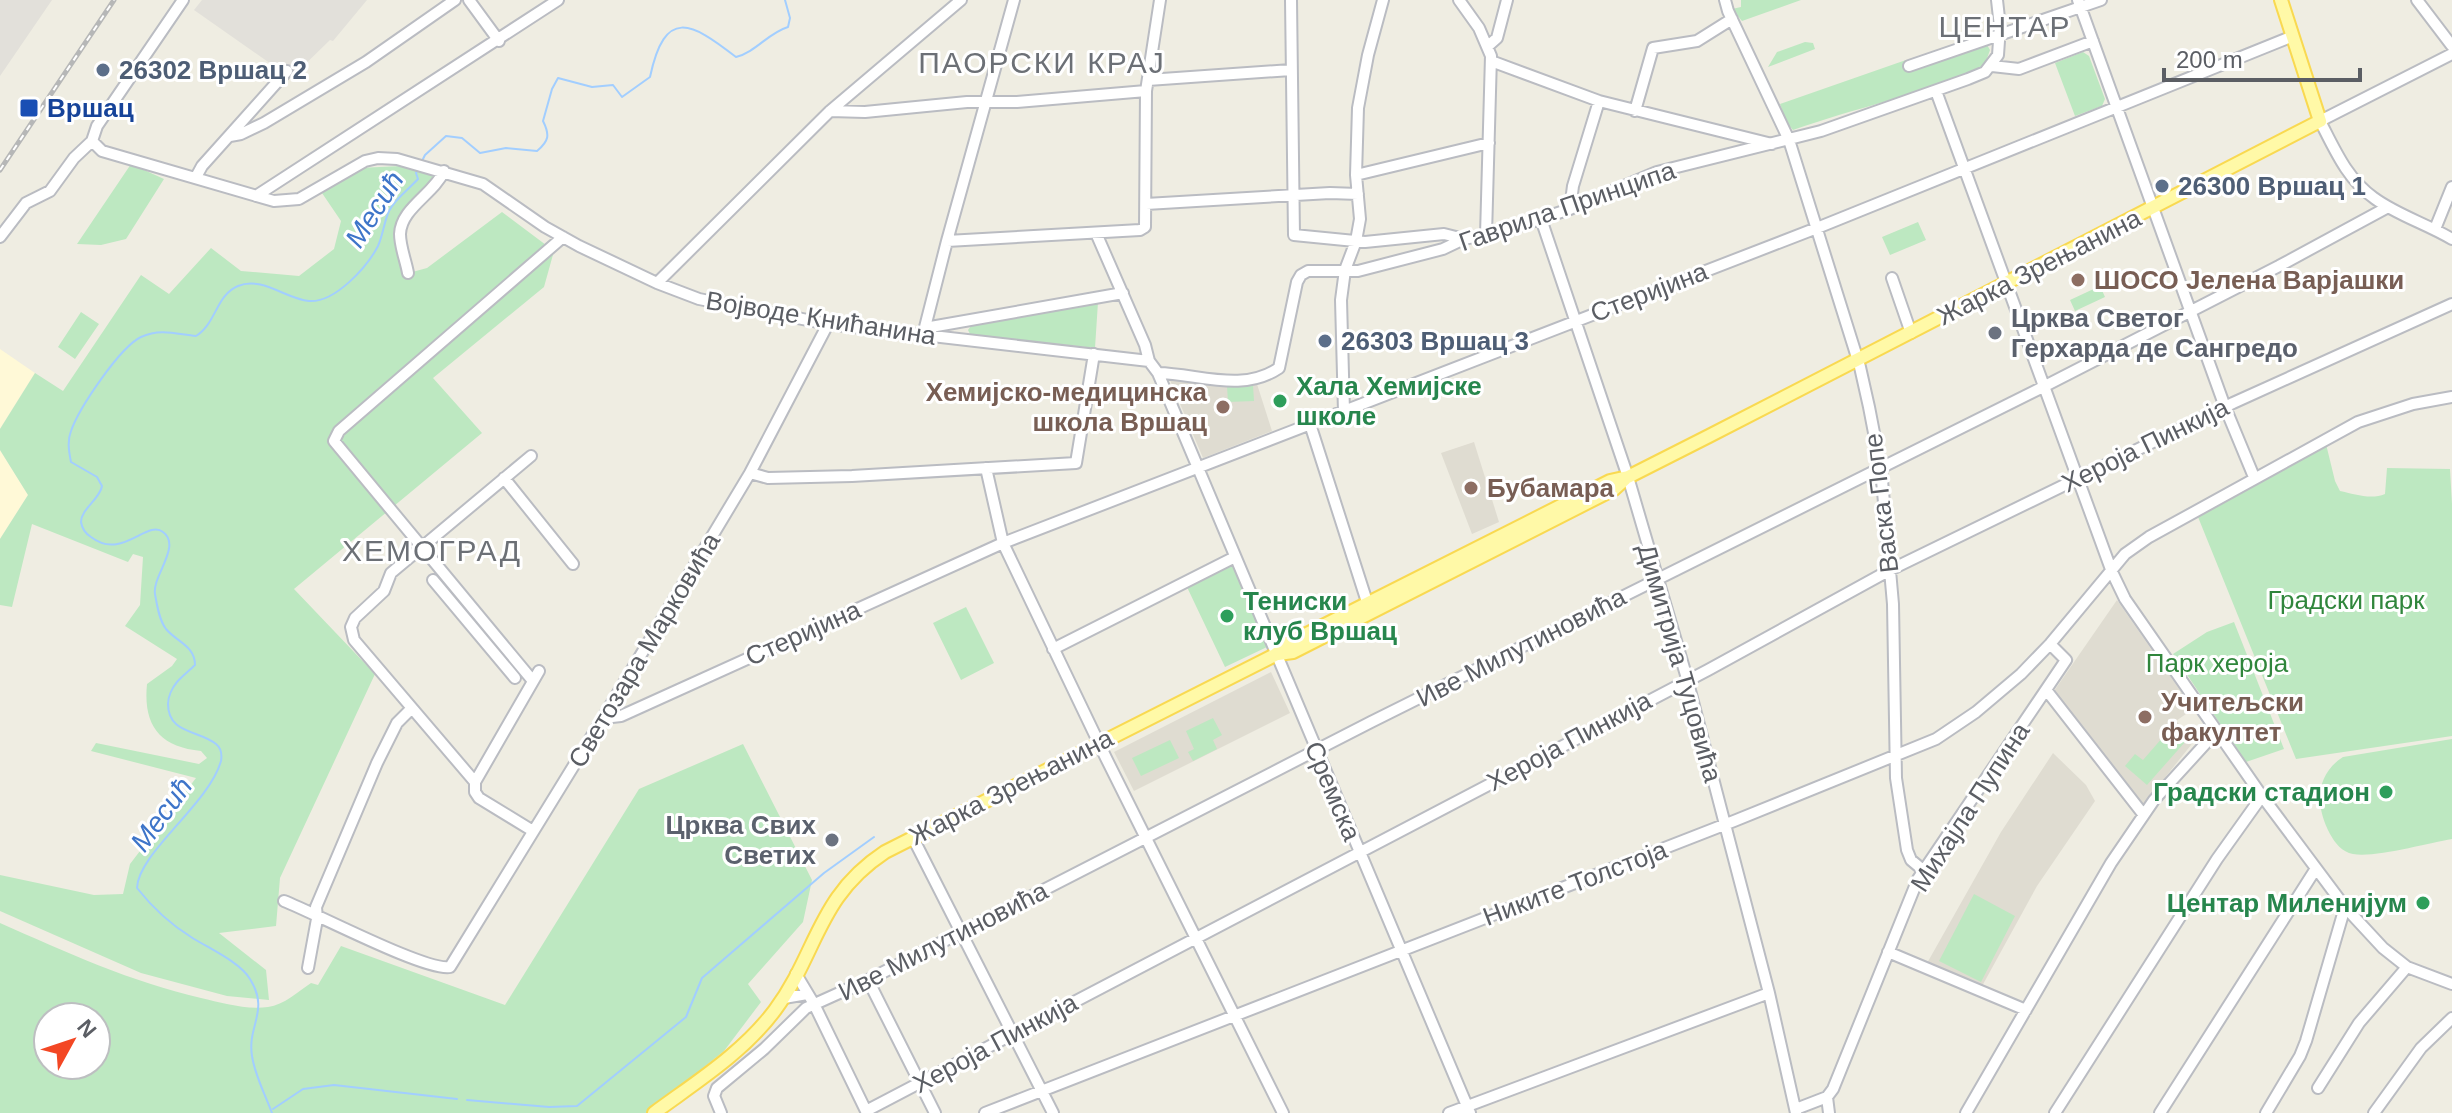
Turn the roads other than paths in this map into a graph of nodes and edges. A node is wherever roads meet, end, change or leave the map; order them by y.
1 (183, 0) edge
2 (455, 0) edge
3 (469, 0) edge
4 (558, 0) edge
5 (961, 0) edge
6 (1014, 0) edge
7 (1160, 0) edge
8 (1291, 0) edge
9 (1383, 0) edge
10 (1459, 0) edge
11 (1507, 0) edge
12 (1725, 0) edge
13 (1997, 0) edge
14 (2101, 0) edge
15 (2281, 0) edge
16 (2417, 0) edge
17 (2080, 4) edge
18 (1732, 19) junction
19 (2001, 34) junction
20 (2293, 36) junction
21 (499, 41) junction
22 (2093, 41) junction
23 (1488, 46) junction
24 (2452, 46) edge
25 (2452, 54) edge
26 (1491, 61) junction
27 (1909, 66) dead end
28 (1992, 66) junction
29 (1291, 70) junction
30 (287, 71) dead end
31 (1147, 86) junction
32 (857, 89) junction
33 (1936, 91) junction
34 (1599, 101) junction
35 (984, 102) junction
36 (2117, 107) junction
37 (830, 111) junction
38 (1635, 111) junction
39 (865, 112) junction
40 (2320, 121) junction
41 (230, 136) junction
42 (1789, 140) junction
43 (92, 141) junction
44 (1489, 143) junction
45 (1772, 144) junction
46 (1964, 169) junction
47 (444, 171) junction
48 (1356, 175) junction
49 (196, 177) junction
50 (2452, 187) edge
51 (1358, 194) junction
52 (256, 196) junction
53 (1293, 197) junction
54 (1146, 204) junction
55 (2388, 207) junction
56 (1570, 209) junction
57 (2153, 209) junction
58 (1541, 219) junction
59 (1815, 229) junction
60 (2435, 229) junction
61 (1096, 233) junction
62 (1486, 235) junction
63 (0, 237) edge
64 (563, 237) junction
65 (1464, 239) junction
66 (2452, 239) edge
67 (947, 241) junction
68 (1356, 241) junction
69 (1345, 270) junction
70 (408, 273) dead end
71 (1892, 278) dead end
72 (657, 283) junction
73 (2006, 284) junction
74 (1123, 293) junction
75 (2452, 304) edge
76 (2192, 310) junction
77 (1574, 321) junction
78 (963, 322) junction
79 (828, 324) junction
80 (924, 332) junction
81 (1911, 333) junction
82 (962, 340) junction
83 (1094, 354) junction
84 (1858, 360) junction
85 (1149, 361) junction
86 (1158, 373) junction
87 (2043, 387) junction
88 (2452, 397) edge
89 (2225, 407) junction
90 (1344, 412) junction
91 (1310, 424) junction
92 (531, 456) dead end
93 (986, 468) junction
94 (1197, 468) junction
95 (1881, 469) junction
96 (750, 473) junction
97 (1628, 477) junction
98 (2077, 477) junction
99 (2254, 477) junction
100 (504, 478) junction
101 (1003, 543) junction
102 (421, 547) junction
103 (1235, 557) junction
104 (573, 564) dead end
105 (1890, 570) junction
106 (2112, 572) junction
107 (1656, 579) junction
108 (433, 580) dead end
109 (1368, 605) junction
110 (497, 638) junction
111 (2050, 644) junction
112 (488, 646) junction
113 (1053, 649) junction
114 (1275, 655) junction
115 (515, 678) dead end
116 (1687, 680) junction
117 (2047, 691) junction
118 (412, 708) junction
119 (603, 718) junction
120 (2217, 731) junction
121 (1099, 743) junction
122 (1316, 751) junction
123 (1895, 755) junction
124 (475, 782) junction
125 (2262, 796) junction
126 (2143, 814) junction
127 (1724, 825) junction
128 (533, 831) junction
129 (912, 836) junction
130 (1147, 838) junction
131 (1359, 851) junction
132 (1923, 870) junction
133 (2315, 870) junction
134 (284, 901) dead end
135 (2345, 907) junction
136 (317, 914) junction
137 (962, 932) junction
138 (1196, 938) junction
139 (1402, 951) junction
140 (1888, 952) junction
141 (308, 968) dead end
142 (2409, 968) junction
143 (796, 974) junction
144 (868, 980) junction
145 (2452, 984) edge
146 (1769, 993) junction
147 (784, 998) junction
148 (810, 999) junction
149 (2026, 1010) junction
150 (1235, 1016) junction
151 (2452, 1018) edge
152 (1014, 1034) junction
153 (920, 1083) junction
154 (2318, 1088) dead end
155 (1043, 1091) junction
156 (1821, 1100) junction
157 (1468, 1110) edge
158 (1796, 1111) edge
159 (867, 1112) edge
160 (654, 1113) edge
161 (721, 1113) edge
162 (935, 1113) edge
163 (985, 1113) edge
164 (1053, 1113) edge
165 (1283, 1113) edge
166 (1449, 1113) edge
167 (1829, 1113) edge
168 (1966, 1113) edge
169 (2055, 1113) edge
170 (2160, 1113) edge
171 (2266, 1113) edge
172 (2374, 1113) edge

1 - 43 street
2 - 41 street
3 - 21 street
4 - 21 street
5 - 32 street
6 - 35 street
7 - 31 street
8 - 29 street
9 - 48 street
10 - 23 street
11 - 23 street
12 - 18 street, Васка Попе
13 - 19 street
14 - 17 street
15 - 20 main road
16 - 24 street
17 - 19 street
17 - 22 street
18 - 38 street
18 - 42 street, Васка Попе
19 - 27 street
19 - 28 street
20 - 36 street, Стеријина
20 - 40 main road
21 - 52 street
22 - 28 street
22 - 36 street
23 - 26 street
25 - 40 street
26 - 34 street
26 - 44 street
28 - 33 street, Гаврила Принципа
29 - 31 street
29 - 53 street
30 - 41 street
31 - 35 street
31 - 54 street
32 - 37 street
32 - 39 street
33 - 42 street, Гаврила Принципа
33 - 46 street
34 - 38 street
34 - 56 street
35 - 39 street
35 - 67 street
36 - 46 street, Стеријина
36 - 57 street
37 - 39 street
37 - 72 street
38 - 45 street
40 - 55 street
40 - 57 main road, Жарка Зрењанина
41 - 49 street
42 - 45 street, Гаврила Принципа
42 - 59 street, Васка Попе
43 - 49 street, Војводе Книћанина
43 - 63 street
44 - 48 street
44 - 62 street
45 - 56 street, Гаврила Принципа
46 - 59 street, Стеријина
46 - 73 street
47 - 52 street, Војводе Книћанина
47 - 64 street, Војводе Книћанина
47 - 70 street
48 - 51 street
49 - 52 street, Војводе Книћанина
50 - 60 street
51 - 53 street
51 - 68 street
53 - 54 street
53 - 68 street
54 - 61 street
55 - 60 street
55 - 76 street, Иве Милутиновића
56 - 58 street, Гаврила Принципа
57 - 73 main road, Жарка Зрењанина
57 - 76 street
58 - 62 street, Гаврила Принципа
58 - 77 street, Димитрија Туцовића
59 - 77 street, Стеријина
59 - 84 street, Васка Попе
60 - 66 street
61 - 67 street
61 - 74 street, Сремска
62 - 65 street, Гаврила Принципа
64 - 72 street, Војводе Книћанина
64 - 102 street
65 - 68 street
65 - 69 street, Гаврила Принципа
67 - 80 street
68 - 69 street
69 - 86 street, Гаврила Принципа
69 - 90 street
71 - 81 street
72 - 79 street, Војводе Книћанина
73 - 81 main road, Жарка Зрењанина
73 - 87 street
74 - 78 street, Војводе Книћанина
74 - 85 street, Сремска
75 - 89 street, Хероја Пинкија
76 - 87 street, Иве Милутиновића
76 - 89 street
77 - 90 street, Стеријина
77 - 97 street, Димитрија Туцовића
78 - 80 street, Војводе Книћанина
78 - 82 street, Војводе Книћанина
79 - 80 street, Војводе Книћанина
79 - 96 street, Светозара Марковића
80 - 82 street, Војводе Книћанина
81 - 84 main road, Жарка Зрењанина
82 - 83 street, Војводе Книћанина
83 - 85 street, Војводе Книћанина
83 - 93 street
84 - 95 street, Васка Попе
84 - 97 main road, Жарка Зрењанина
85 - 86 street, Сремска
86 - 94 street, Сремска
87 - 95 street, Иве Милутиновића
87 - 98 street
88 - 99 street, Никите Толстоја
89 - 98 street, Хероја Пинкија
89 - 99 street
90 - 91 street, Стеријина
91 - 94 street, Стеријина
91 - 109 street
92 - 100 street
93 - 96 street
93 - 101 street
94 - 101 street, Стеријина
94 - 103 street, Сремска
95 - 105 street, Васка Попе
95 - 107 street, Иве Милутиновића
96 - 119 street, Светозара Марковића
97 - 107 street, Димитрија Туцовића
97 - 109 main road, Жарка Зрењанина
97 - 114 main road, Жарка Зрењанина
98 - 105 street, Хероја Пинкија
98 - 106 street
99 - 106 street, Никите Толстоја
100 - 102 street
100 - 104 street
101 - 113 street
101 - 119 street, Стеријина
102 - 110 street
102 - 118 street
103 - 113 street
103 - 114 street, Сремска
105 - 116 street, Хероја Пинкија
105 - 123 street, Васка Попе
106 - 111 street, Никите Толстоја
106 - 120 street
107 - 116 street, Димитрија Туцовића
107 - 122 street, Иве Милутиновића
108 - 112 street
109 - 114 main road, Жарка Зрењанина
110 - 112 street
110 - 124 street
111 - 117 street, Михајла Пупина
111 - 123 street, Никите Толстоја
112 - 115 street
113 - 121 street
114 - 121 main road, Жарка Зрењанина
114 - 122 street, Сремска
116 - 127 street, Димитрија Туцовића
116 - 131 street, Хероја Пинкија
117 - 126 street
117 - 132 street, Михајла Пупина
118 - 124 street
118 - 136 street
119 - 128 street, Светозара Марковића
120 - 125 street
120 - 126 street
121 - 129 main road, Жарка Зрењанина
121 - 130 street
122 - 130 street, Иве Милутиновића
122 - 131 street, Сремска
123 - 127 street, Никите Толстоја
123 - 132 street, Васка Попе
124 - 128 street
125 - 133 street
125 - 169 street
126 - 149 street
127 - 139 street, Никите Толстоја
127 - 146 street, Димитрија Туцовића
128 - 136 street, Светозара Марковића
129 - 137 street
129 - 143 main road, Жарка Зрењанина
130 - 137 street, Иве Милутиновића
130 - 138 street
131 - 138 street, Хероја Пинкија
131 - 139 street, Сремска
132 - 140 street, Михајла Пупина
133 - 135 street
133 - 170 street
134 - 136 street
135 - 142 street
135 - 171 street
136 - 141 street
137 - 144 street, Иве Милутиновића
137 - 152 street
138 - 150 street
138 - 152 street, Хероја Пинкија
139 - 150 street, Никите Толстоја
139 - 157 street, Сремска
140 - 149 street
140 - 156 street, Михајла Пупина
142 - 145 street
142 - 154 street
143 - 147 main road, Жарка Зрењанина
143 - 148 street
144 - 148 street, Иве Милутиновића
144 - 153 street
146 - 157 street
146 - 158 street, Димитрија Туцовића
147 - 148 street
147 - 160 main road, Жарка Зрењанина
148 - 159 street
148 - 161 street, Иве Милутиновића
149 - 168 street
150 - 155 street, Никите Толстоја
150 - 165 street
151 - 172 street
152 - 153 street, Хероја Пинкија
152 - 155 street
153 - 159 street, Хероја Пинкија
153 - 162 street
155 - 163 street, Никите Толстоја
155 - 164 street
156 - 158 street
156 - 167 street
157 - 166 street

